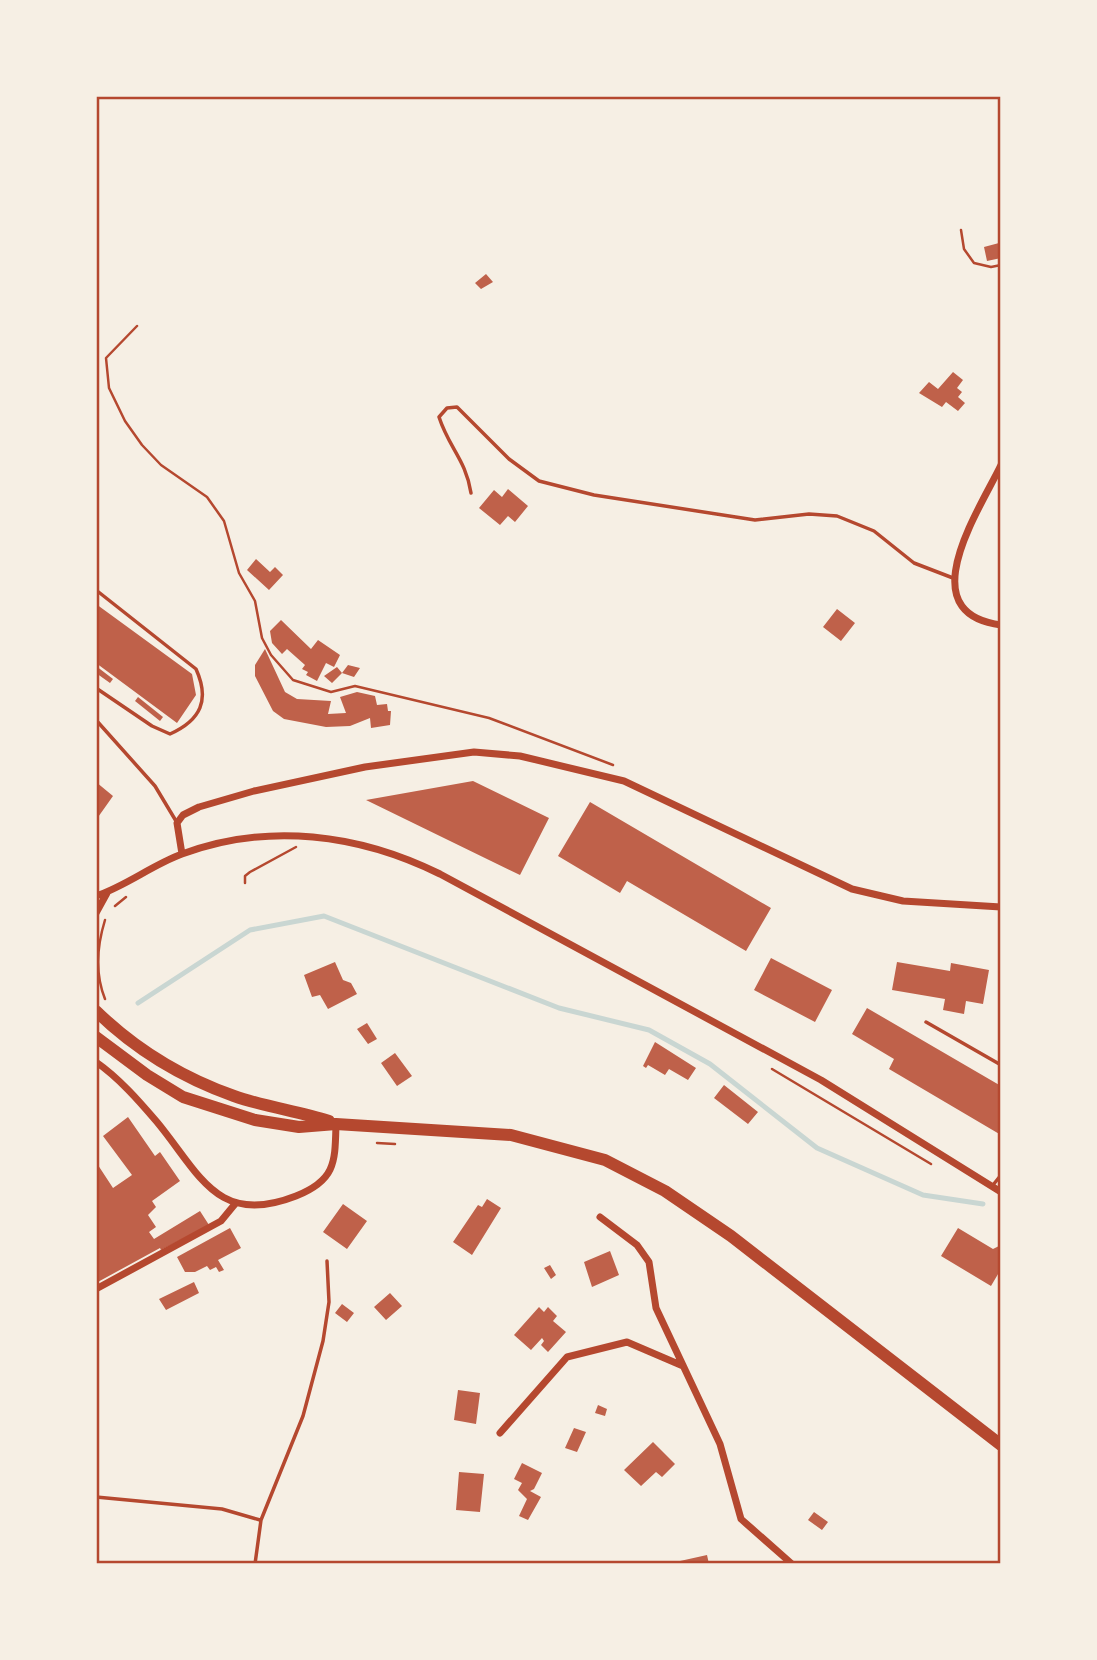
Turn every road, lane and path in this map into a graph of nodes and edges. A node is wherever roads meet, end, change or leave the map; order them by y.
1 (961, 230) dead end
2 (1001, 265) edge
3 (137, 326) dead end
4 (1001, 465) edge
5 (471, 493) dead end
6 (953, 578) junction
7 (96, 590) edge
8 (1001, 625) edge
9 (96, 688) edge
10 (96, 720) edge
11 (624, 781) junction
12 (177, 823) junction
13 (290, 845) dead end
14 (182, 854) junction
15 (245, 884) dead end
16 (107, 892) junction
17 (132, 893) dead end
18 (96, 896) edge
19 (1001, 907) edge
20 (96, 913) edge
21 (99, 1013) edge
22 (926, 1022) dead end
23 (96, 1037) edge
24 (96, 1062) edge
25 (1001, 1065) edge
26 (771, 1068) dead end
27 (336, 1124) junction
28 (374, 1142) dead end
29 (395, 1144) dead end
30 (935, 1166) dead end
31 (1001, 1175) edge
32 (991, 1186) junction
33 (1001, 1192) edge
34 (235, 1204) junction
35 (600, 1217) dead end
36 (327, 1261) dead end
37 (96, 1289) edge
38 (683, 1366) junction
39 (500, 1433) dead end
40 (1001, 1445) edge
41 (96, 1497) edge
42 (261, 1520) junction
43 (255, 1564) edge
44 (792, 1564) edge

1 - 2 path
3 - 11 path
4 - 6 street
5 - 6 lane
6 - 8 street
7 - 9 lane
10 - 12 lane
11 - 12 street
11 - 19 street
12 - 14 street
13 - 15 path
14 - 16 street
14 - 32 street
16 - 18 street
16 - 20 street
17 - 21 path
21 - 27 main road
22 - 25 lane
23 - 27 main road
24 - 34 street
26 - 30 path
27 - 34 street
27 - 40 main road
28 - 29 path
31 - 32 lane
32 - 33 street
34 - 37 street
35 - 38 street
36 - 42 lane
38 - 39 street
38 - 44 street
41 - 42 lane
42 - 43 lane

